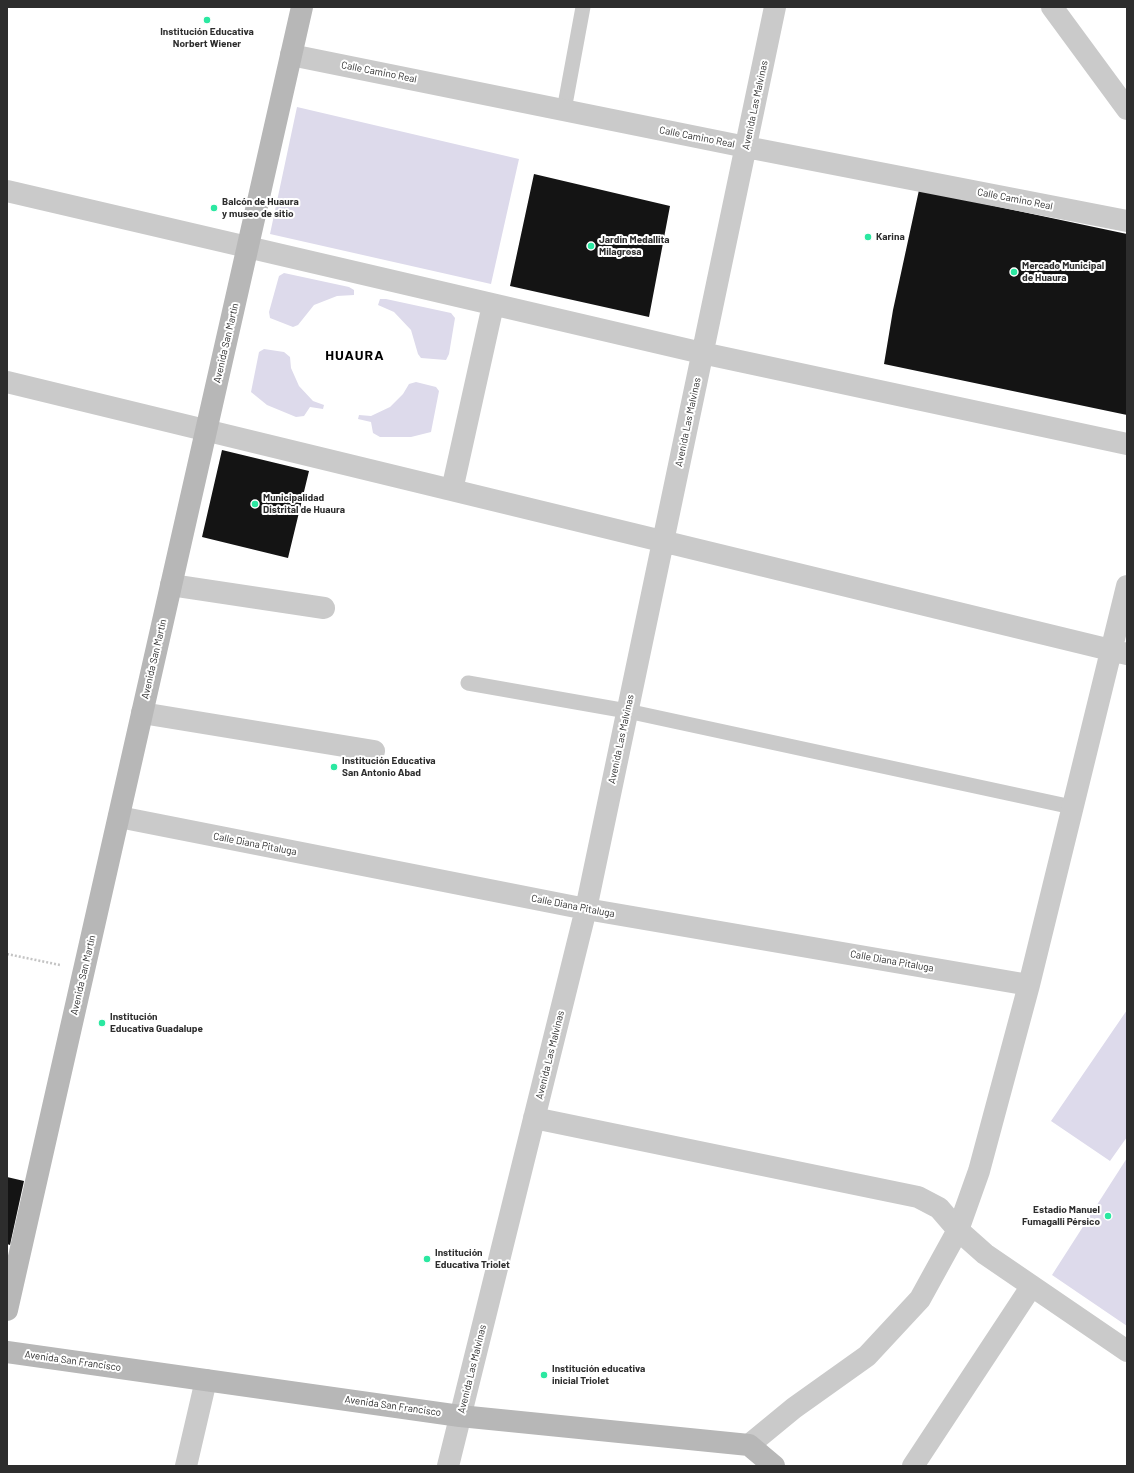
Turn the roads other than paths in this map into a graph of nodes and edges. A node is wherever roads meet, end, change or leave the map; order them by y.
1 (302, 7) edge
2 (583, 7) edge
3 (775, 7) edge
4 (1052, 7) edge
5 (291, 54) junction
6 (1127, 109) edge
7 (564, 110) junction
8 (746, 147) junction
9 (7, 192) edge
10 (1127, 221) edge
11 (248, 248) junction
12 (493, 305) junction
13 (702, 353) junction
14 (7, 382) edge
15 (206, 430) junction
16 (1127, 444) edge
17 (452, 490) junction
18 (663, 541) junction
19 (171, 585) junction
20 (1127, 586) edge
21 (324, 608) dead end
22 (1119, 652) edge
23 (468, 683) dead end
24 (627, 711) junction
25 (142, 713) junction
26 (374, 751) dead end
27 (1072, 807) junction
28 (119, 817) junction
29 (586, 909) junction
30 (1029, 985) junction
31 (534, 1118) junction
32 (958, 1230) junction
33 (1031, 1287) junction
34 (7, 1310) edge
35 (1127, 1351) edge
36 (7, 1352) edge
37 (206, 1380) junction
38 (460, 1416) junction
39 (749, 1445) junction
40 (186, 1466) edge
41 (448, 1466) edge
42 (774, 1466) edge
43 (913, 1466) edge

1 - 5 main road, Avenida San Martín
2 - 7 lane
3 - 8 street, Avenida Las Malvinas
4 - 6 street
5 - 7 street, Calle Camino Real
5 - 11 main road, Avenida San Martín
7 - 8 street, Calle Camino Real
8 - 10 street, Calle Camino Real
8 - 13 street, Avenida Las Malvinas
9 - 11 street
11 - 12 street
11 - 15 main road, Avenida San Martín
12 - 13 street
12 - 17 street
13 - 16 street
13 - 18 street, Avenida Las Malvinas
14 - 15 street
15 - 17 street
15 - 19 main road, Avenida San Martín
17 - 18 street
18 - 22 street
18 - 24 street, Avenida Las Malvinas
19 - 21 street
19 - 25 main road, Avenida San Martín
20 - 22 street
22 - 27 street
23 - 24 lane
24 - 27 lane
24 - 29 street, Avenida Las Malvinas
25 - 26 street
25 - 28 main road, Avenida San Martín
27 - 30 street
28 - 29 street, Calle Diana Pitaluga
28 - 34 main road, Avenida San Martín
29 - 30 street, Calle Diana Pitaluga
29 - 31 street, Avenida Las Malvinas
30 - 32 street
31 - 32 street
31 - 38 street, Avenida Las Malvinas
32 - 33 street
32 - 39 street
33 - 35 street
33 - 43 street
36 - 37 main road, Avenida San Francisco
37 - 38 main road, Avenida San Francisco
37 - 40 street
38 - 39 main road, Avenida San Francisco
38 - 41 street, Avenida Las Malvinas
39 - 42 main road

